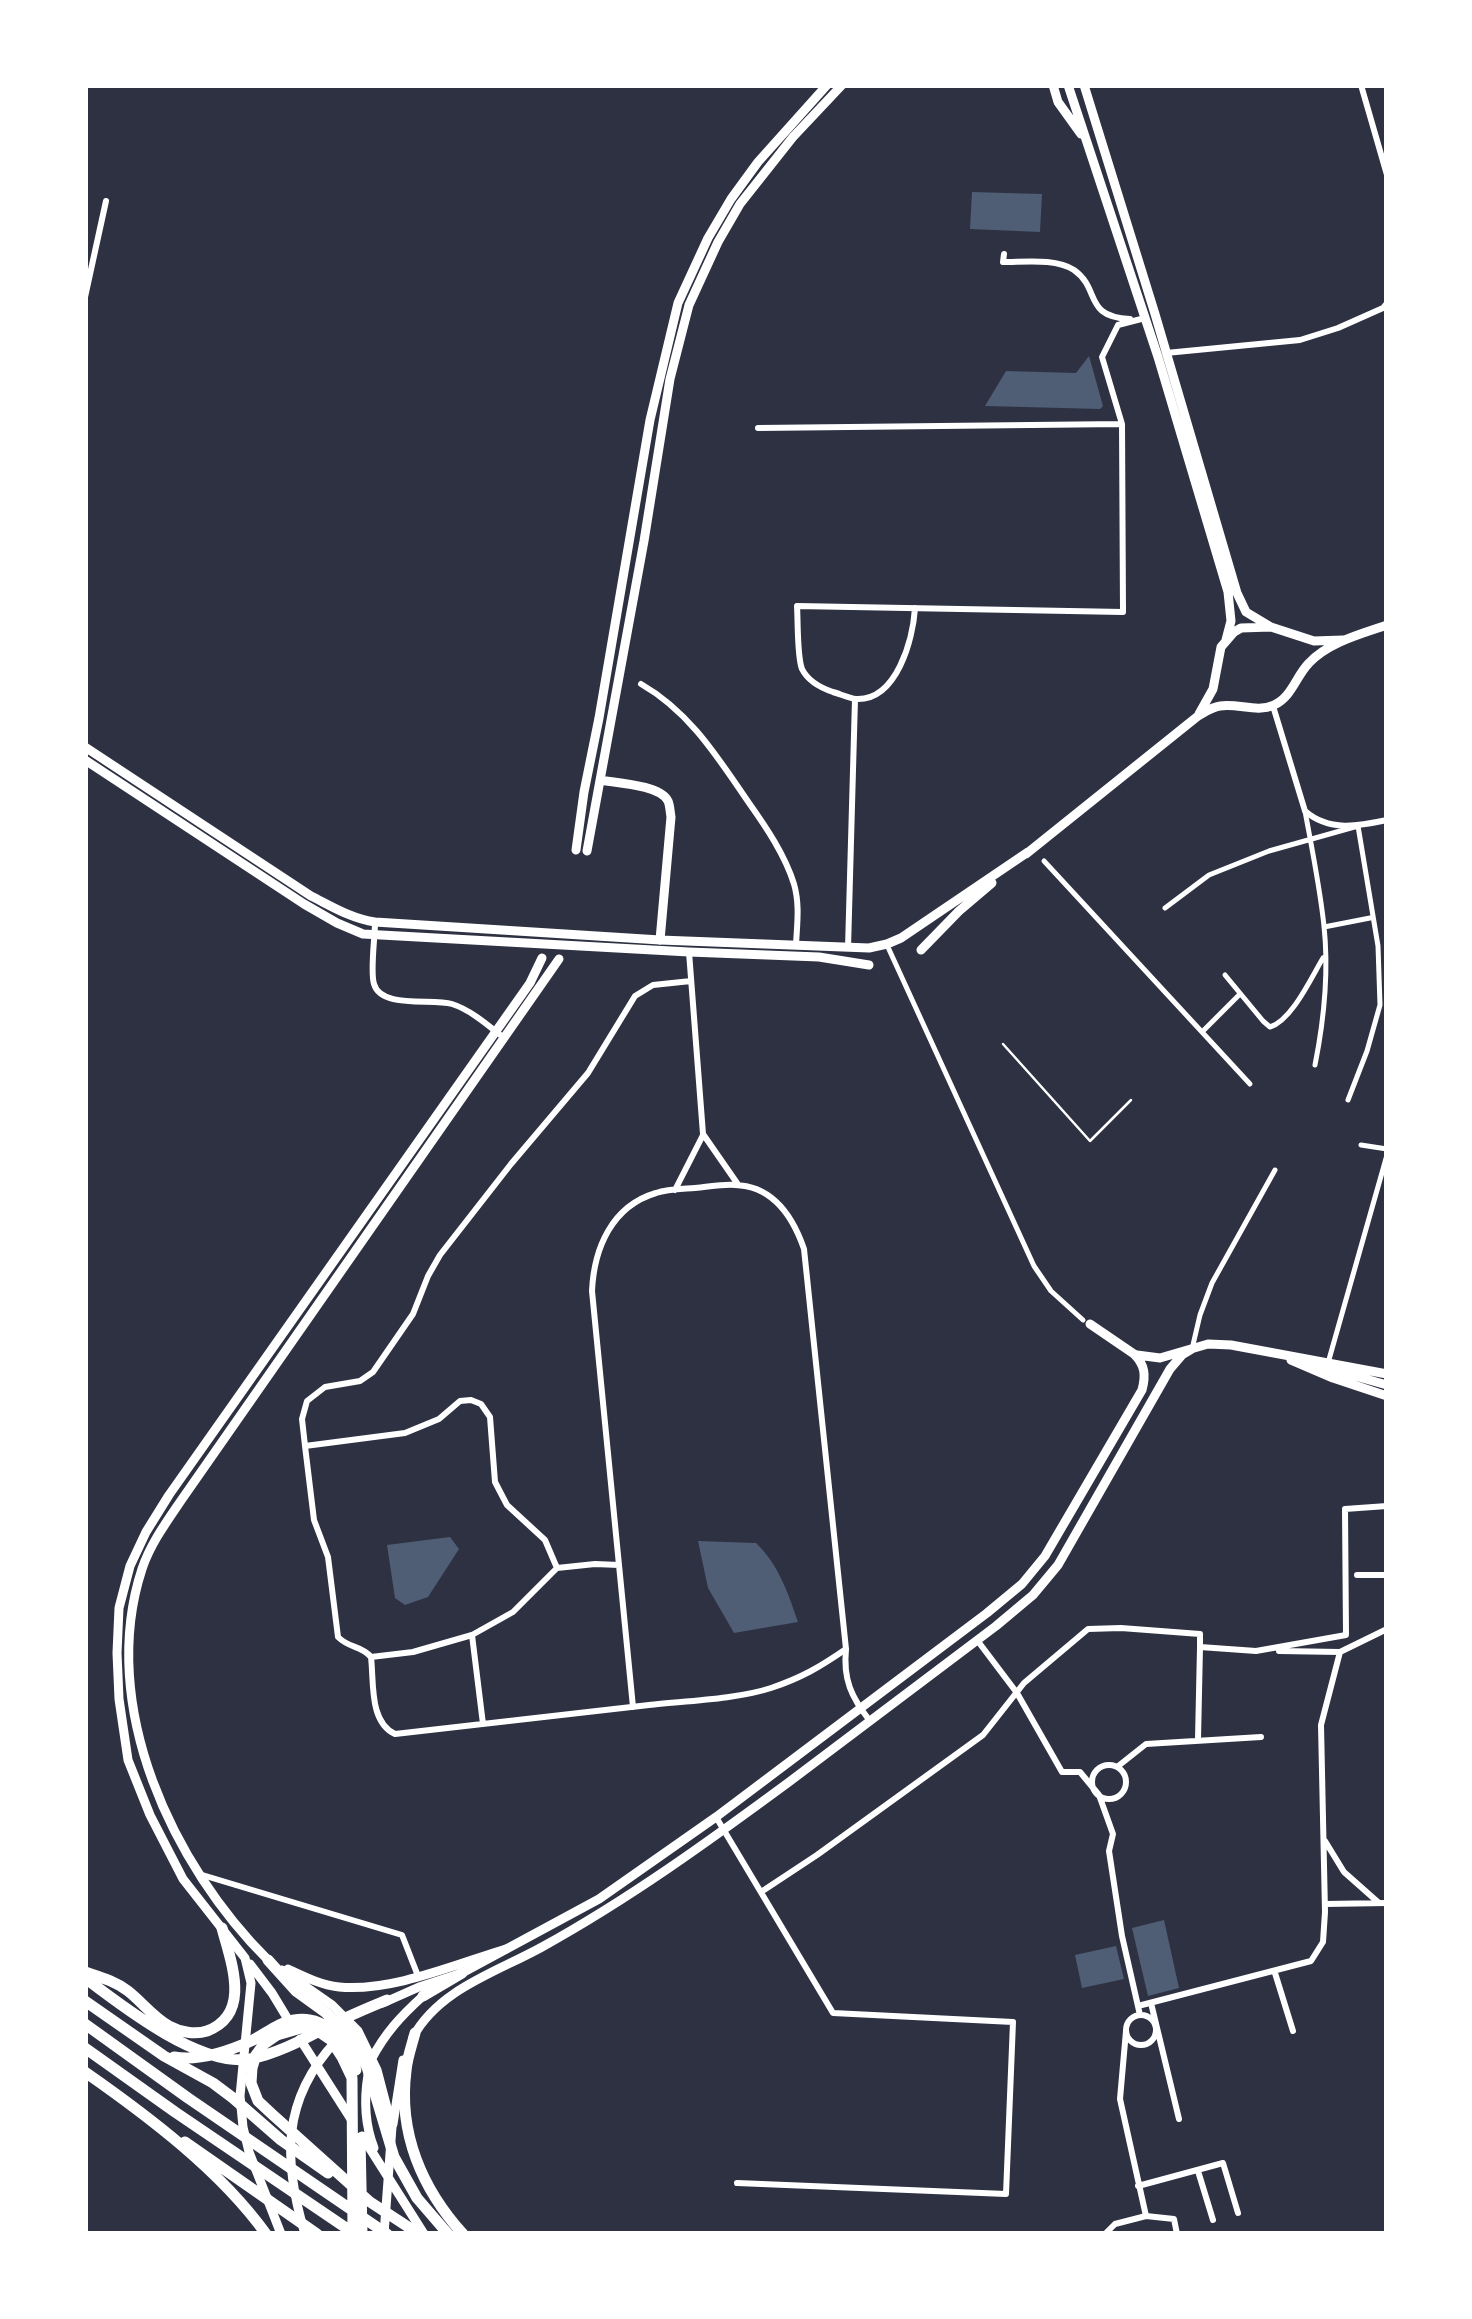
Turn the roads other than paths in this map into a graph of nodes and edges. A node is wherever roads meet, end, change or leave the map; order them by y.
1 (827, 85) edge
2 (1053, 85) edge
3 (1068, 85) edge
4 (1084, 85) edge
5 (1360, 85) edge
6 (841, 87) edge
7 (1088, 144) junction
8 (1387, 175) edge
9 (106, 201) dead end
10 (1004, 254) dead end
11 (85, 298) edge
12 (1387, 303) edge
13 (1140, 319) junction
14 (1166, 352) junction
15 (1122, 424) junction
16 (758, 428) dead end
17 (915, 608) junction
18 (1387, 626) edge
19 (1270, 627) junction
20 (1226, 640) junction
21 (1346, 640) junction
22 (641, 684) dead end
23 (855, 699) junction
24 (1273, 706) junction
25 (1198, 716) junction
26 (85, 747) edge
27 (85, 760) edge
28 (600, 780) junction
29 (1305, 811) junction
30 (1387, 820) edge
31 (1358, 826) junction
32 (1310, 841) junction
33 (1028, 852) junction
34 (1044, 861) dead end
35 (1165, 908) dead end
36 (1372, 918) junction
37 (375, 922) junction
38 (1324, 928) junction
39 (376, 934) junction
40 (660, 940) junction
41 (887, 944) junction
42 (796, 945) junction
43 (689, 947) junction
44 (848, 948) junction
45 (921, 950) dead end
46 (1325, 955) junction
47 (542, 958) dead end
48 (559, 959) dead end
49 (869, 966) dead end
50 (1226, 976) dead end
51 (1384, 980) edge
52 (691, 981) junction
53 (1240, 994) junction
54 (1202, 1032) junction
55 (500, 1035) junction
56 (1003, 1044) dead end
57 (1315, 1065) dead end
58 (1250, 1084) dead end
59 (1131, 1100) dead end
60 (1348, 1100) dead end
61 (704, 1134) junction
62 (1361, 1145) dead end
63 (1387, 1152) edge
64 (1275, 1170) dead end
65 (738, 1184) junction
66 (676, 1190) junction
67 (1086, 1322) joint
68 (1192, 1349) junction
69 (1260, 1349) junction
70 (1134, 1354) junction
71 (1328, 1362) junction
72 (1387, 1374) edge
73 (1387, 1385) edge
74 (1387, 1396) edge
75 (305, 1446) junction
76 (1387, 1506) edge
77 (620, 1565) junction
78 (558, 1568) junction
79 (1357, 1575) dead end
80 (1387, 1575) edge
81 (1387, 1629) edge
82 (472, 1635) junction
83 (977, 1640) junction
84 (1200, 1647) junction
85 (846, 1649) junction
86 (1256, 1651) junction
87 (1340, 1652) junction
88 (371, 1657) junction
89 (1017, 1693) junction
90 (633, 1706) junction
91 (860, 1708) junction
92 (870, 1721) junction
93 (483, 1724) junction
94 (1261, 1736) dead end
95 (1198, 1739) junction
96 (1117, 1767) junction
97 (1098, 1795) junction
98 (716, 1817) junction
99 (723, 1831) junction
100 (1324, 1840) junction
101 (197, 1873) junction
102 (761, 1892) junction
103 (1383, 1903) edge
104 (1325, 1904) junction
105 (222, 1928) junction
106 (506, 1949) junction
107 (245, 1958) junction
108 (268, 1960) junction
109 (1275, 1972) junction
110 (462, 1973) joint
111 (85, 1975) edge
112 (420, 1987) junction
113 (387, 2000) junction
114 (85, 2001) edge
115 (1151, 2003) junction
116 (1139, 2010) junction
117 (85, 2024) edge
118 (1156, 2025) junction
119 (1126, 2030) junction
120 (1293, 2032) dead end
121 (414, 2033) junction
122 (85, 2048) edge
123 (164, 2056) junction
124 (85, 2072) edge
125 (355, 2078) junction
126 (124, 2099) junction
127 (1179, 2118) dead end
128 (392, 2127) junction
129 (1198, 2170) junction
130 (737, 2184) dead end
131 (394, 2186) junction
132 (1138, 2186) junction
133 (370, 2202) junction
134 (1238, 2213) dead end
135 (1146, 2216) junction
136 (1213, 2220) dead end
137 (266, 2234) edge
138 (281, 2234) edge
139 (304, 2234) edge
140 (318, 2234) edge
141 (357, 2234) edge
142 (385, 2234) edge
143 (421, 2234) edge
144 (448, 2234) edge
145 (463, 2234) edge
146 (1106, 2234) edge
147 (1176, 2234) edge

1 - 28 main road
2 - 7 main road
3 - 7 main road
4 - 14 main road
5 - 8 street
6 - 28 main road
7 - 13 main road
9 - 11 street
10 - 13 street
12 - 14 street
13 - 15 street
13 - 20 main road
14 - 19 main road
15 - 16 street
15 - 17 street
17 - 23 street
17 - 23 street
18 - 21 main road
19 - 20 main road
19 - 21 main road
20 - 25 main road
21 - 24 main road
22 - 42 street
23 - 44 street
24 - 25 main road
24 - 29 street
25 - 33 main road
26 - 37 main road
27 - 39 main road
28 - 40 main road
29 - 31 street
29 - 32 street
30 - 31 street
31 - 32 street
31 - 36 street
32 - 35 street
32 - 38 street
33 - 41 main road
33 - 45 main road
34 - 54 street
36 - 38 street
36 - 51 street
37 - 39 street
37 - 40 main road
38 - 46 street
39 - 43 main road
39 - 55 street
40 - 43 main road
41 - 44 main road
41 - 67 street
42 - 43 main road
42 - 44 main road
43 - 49 main road
43 - 52 street
46 - 53 street
46 - 57 street
47 - 55 main road
48 - 55 main road
50 - 53 street
51 - 60 street
52 - 61 street
52 - 75 street
53 - 54 street
54 - 58 street
55 - 101 main road
55 - 105 main road
56 - 59 lane
61 - 65 street
61 - 66 street
62 - 63 street
63 - 71 street
64 - 68 street
65 - 66 street
65 - 85 street
66 - 77 street
67 - 70 main road
68 - 69 main road
68 - 70 main road
68 - 83 main road
69 - 71 main road
69 - 73 main road
69 - 74 main road
70 - 91 main road
71 - 72 main road
75 - 78 street
75 - 88 street
76 - 86 street
77 - 78 street
77 - 90 street
78 - 82 street
79 - 80 street
81 - 87 street
82 - 88 street
82 - 93 street
83 - 89 street
83 - 92 main road
84 - 86 street
84 - 89 street
84 - 95 street
85 - 90 street
85 - 91 street
86 - 87 street
87 - 100 street
88 - 93 street
89 - 97 street
89 - 102 street
90 - 93 street
91 - 92 street
91 - 98 main road
92 - 99 main road
94 - 95 street
95 - 96 street
96 - 97 street
96 - 97 street
97 - 116 street
98 - 99 street
98 - 106 main road
99 - 102 street
99 - 121 main road
100 - 103 street
100 - 104 street
101 - 108 main road
101 - 112 street
102 - 130 street
103 - 104 street
104 - 109 street
105 - 107 main road
105 - 111 highway
106 - 110 main road
106 - 112 main road
107 - 131 main road
107 - 138 main road
108 - 112 main road
108 - 128 main road
108 - 144 highway
109 - 115 street
109 - 120 street
110 - 112 highway
111 - 113 highway
112 - 113 main road
112 - 131 main road
113 - 139 main road
114 - 123 highway
115 - 116 street
115 - 118 street
116 - 118 street
116 - 119 street
117 - 142 highway
118 - 119 street
118 - 127 street
119 - 132 street
121 - 128 main road
121 - 145 highway
122 - 141 highway
123 - 125 highway
123 - 133 highway
124 - 126 highway
125 - 133 highway
125 - 141 highway
126 - 137 highway
126 - 140 highway
128 - 142 main road
129 - 132 street
129 - 134 street
129 - 136 street
131 - 143 main road
132 - 135 street
133 - 143 highway
135 - 146 street
135 - 147 street

